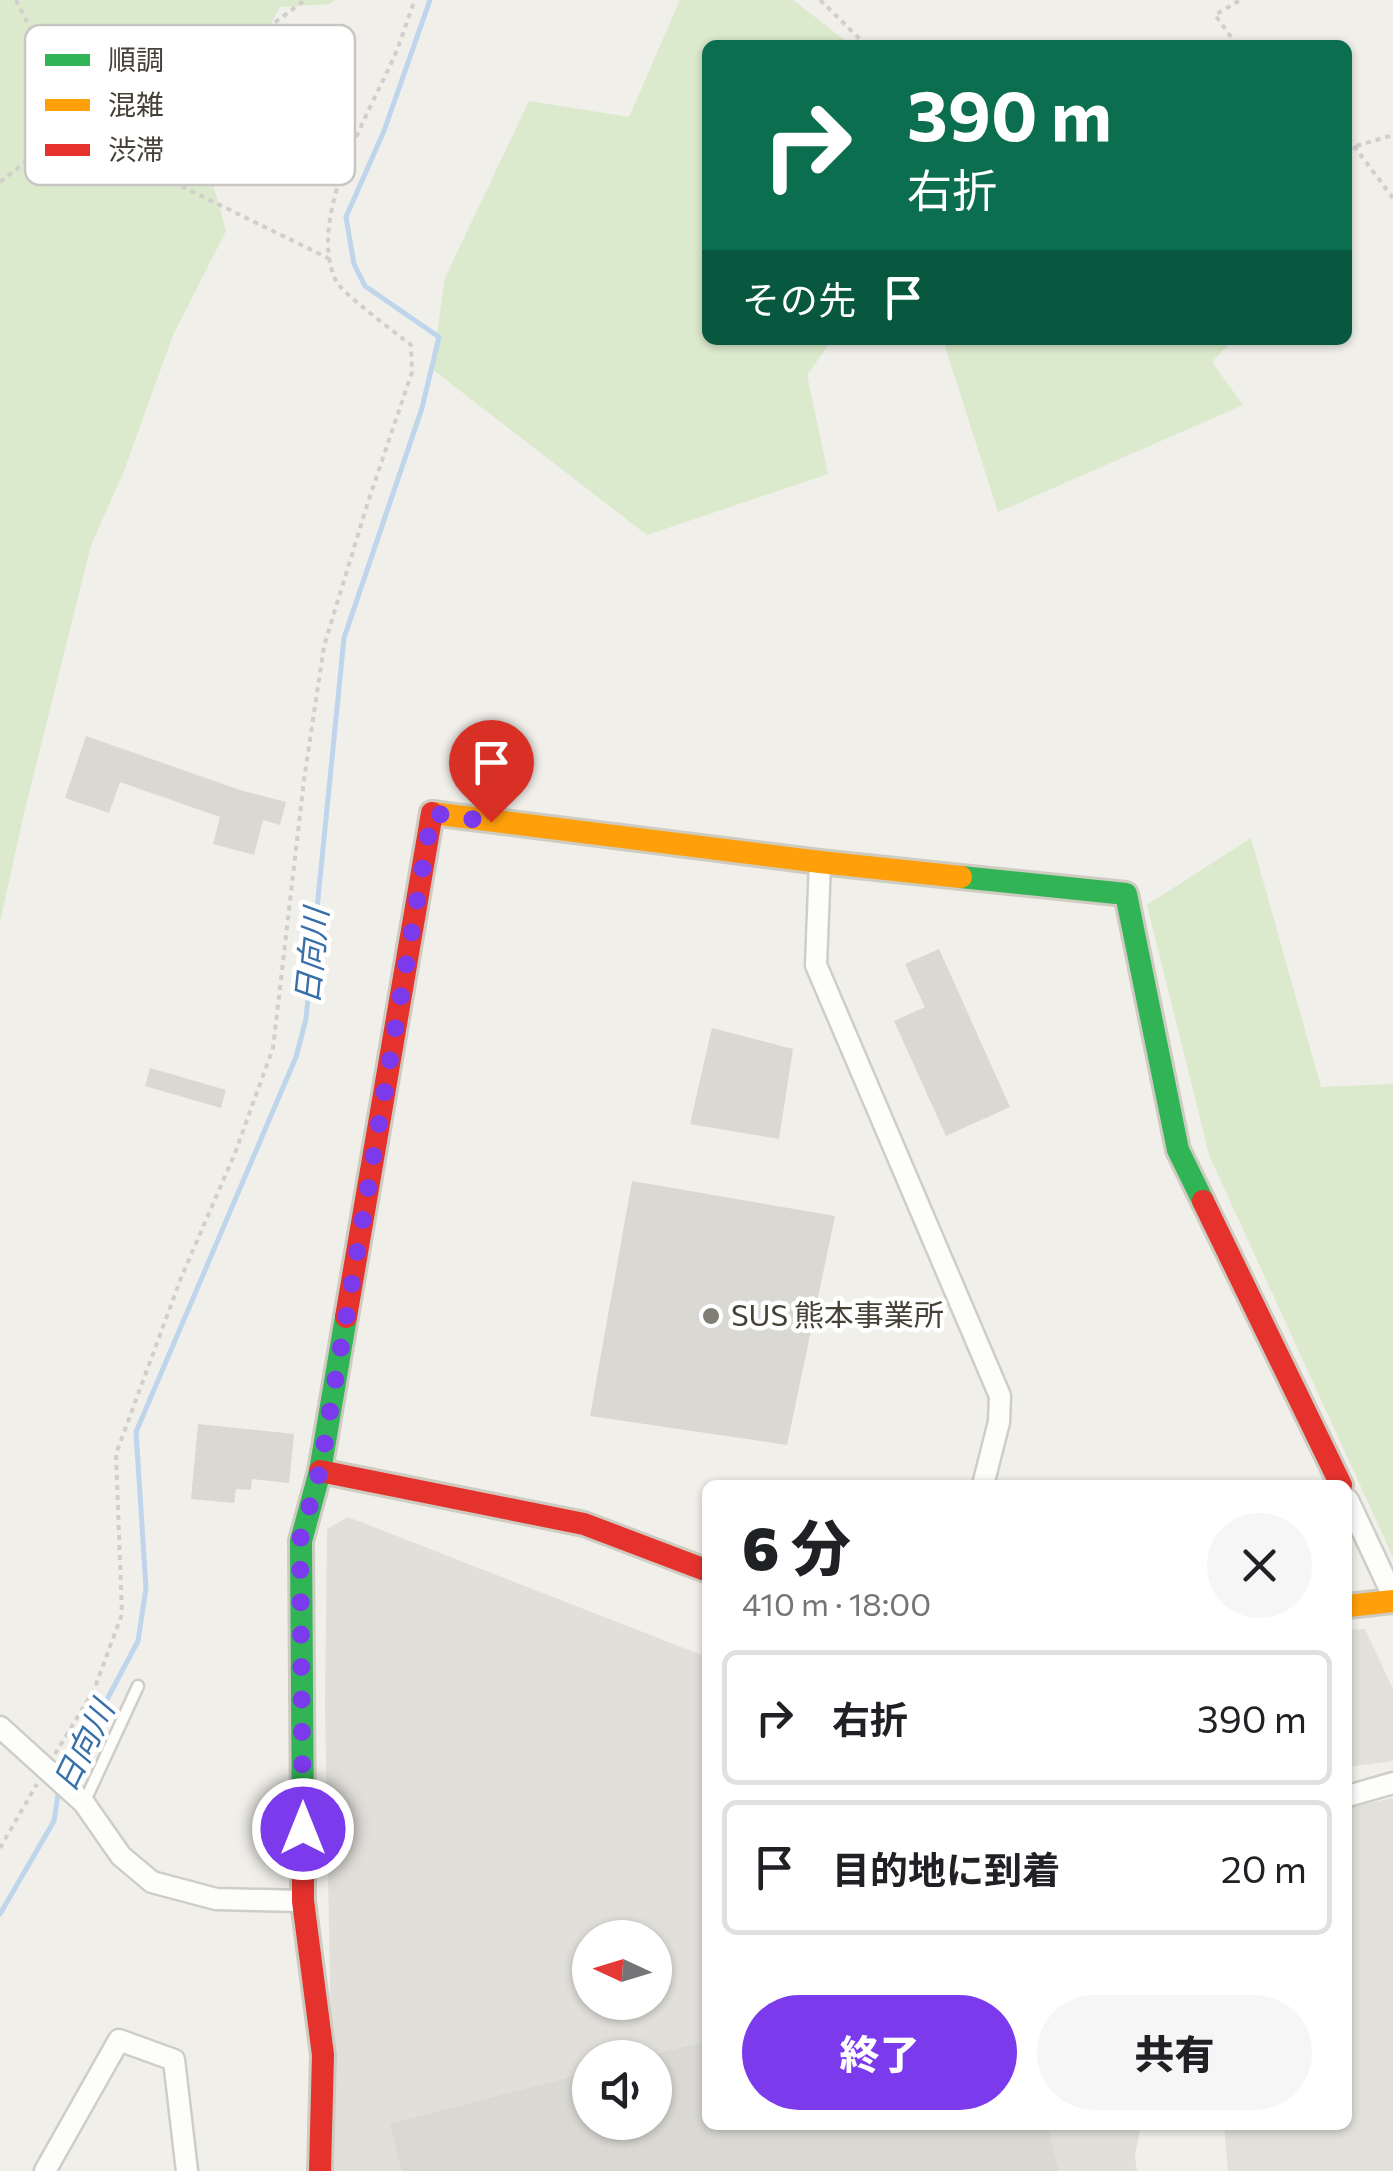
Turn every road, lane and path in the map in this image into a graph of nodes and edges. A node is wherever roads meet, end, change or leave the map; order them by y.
1 (16, 0) edge
2 (305, 0) edge
3 (415, 0) edge
4 (820, 0) edge
5 (1240, 0) edge
6 (28, 25) edge
7 (271, 25) edge
8 (861, 40) edge
9 (1234, 40) edge
10 (1393, 135) edge
11 (355, 143) edge
12 (1352, 148) edge
13 (1352, 151) edge
14 (25, 162) edge
15 (0, 182) edge
16 (177, 185) edge
17 (336, 185) edge
18 (1393, 198) edge
19 (328, 258) junction
20 (820, 862) junction
21 (320, 1470) junction
22 (984, 1480) edge
23 (1338, 1480) edge
24 (1352, 1509) edge
25 (702, 1570) edge
26 (1393, 1599) edge
27 (1352, 1605) edge
28 (138, 1686) dead end
29 (0, 1727) edge
30 (46, 1768) junction
31 (1393, 1783) edge
32 (1352, 1795) edge
33 (84, 1804) junction
34 (0, 1848) edge
35 (304, 1901) junction
36 (44, 2171) edge
37 (186, 2171) edge
38 (320, 2171) edge

1 - 6 path
2 - 7 path
3 - 11 path
4 - 8 path
5 - 9 path
10 - 12 path
13 - 18 path
14 - 15 path
16 - 19 path
17 - 19 path
19 - 30 path
20 - 21 street
20 - 22 street
20 - 23 street
21 - 25 street
21 - 35 street
24 - 26 street
26 - 27 street
28 - 33 lane
29 - 30 street
30 - 33 street
30 - 34 path
31 - 32 street
33 - 35 street
35 - 38 street
36 - 37 street

